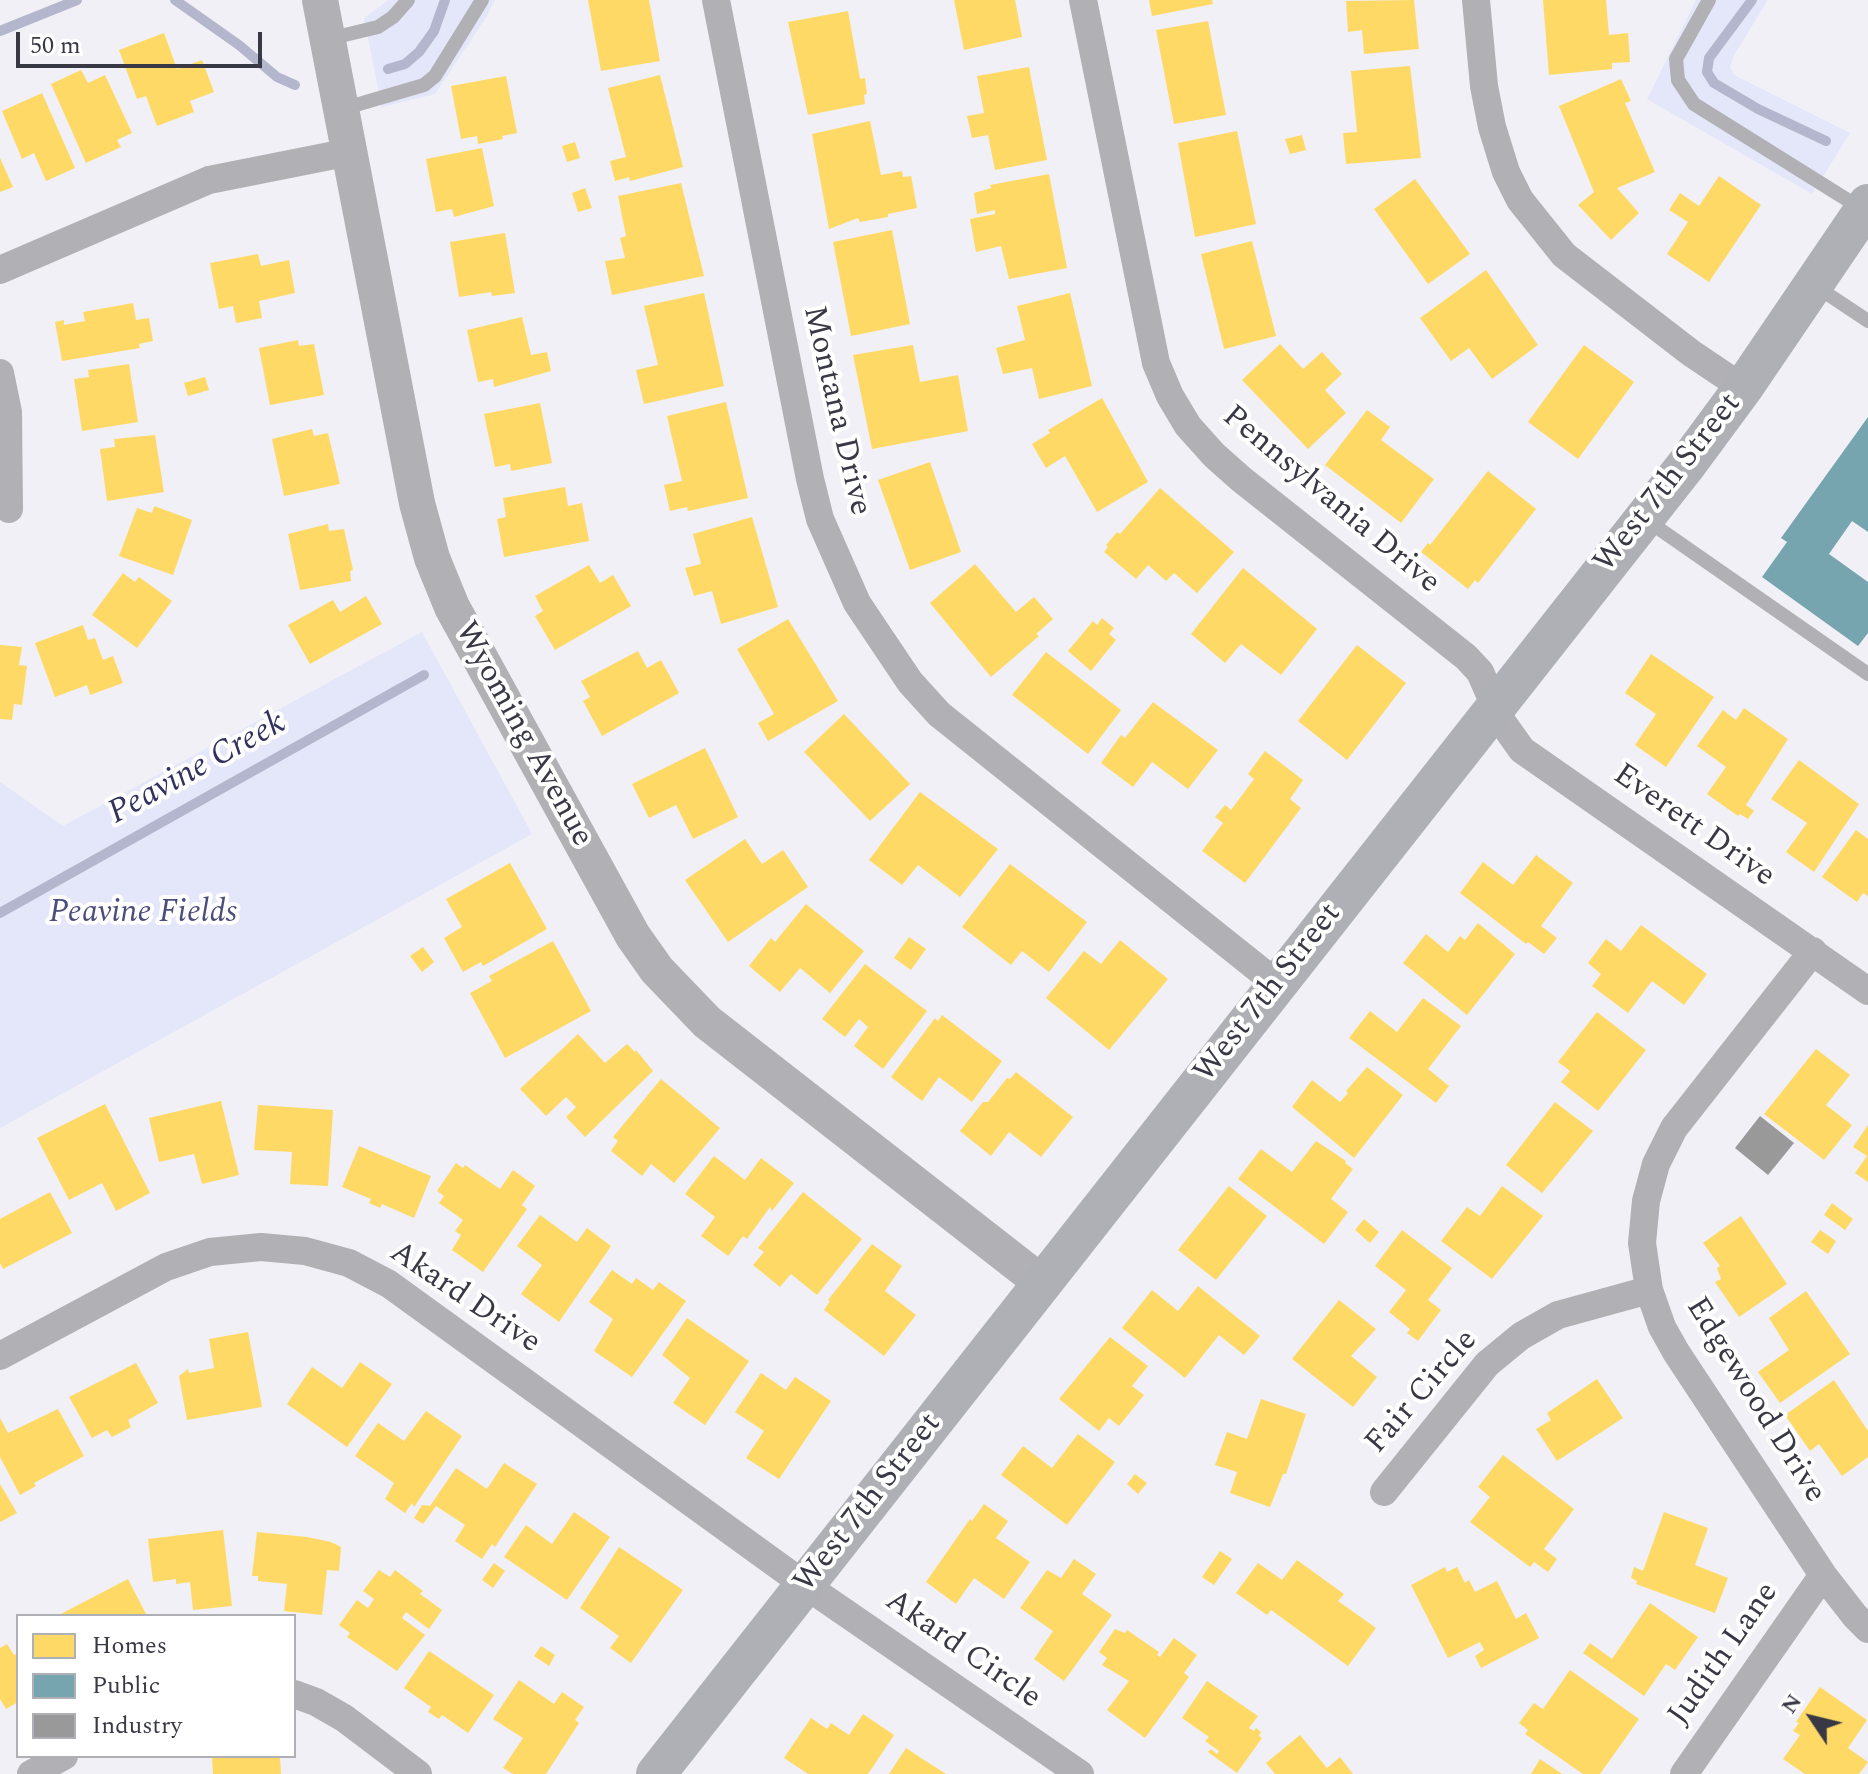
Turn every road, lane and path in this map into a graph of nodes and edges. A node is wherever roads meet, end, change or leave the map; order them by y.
1 (320, 0) edge
2 (408, 0) edge
3 (482, 0) edge
4 (716, 0) edge
5 (1083, 0) edge
6 (1476, 0) edge
7 (1709, 0) edge
8 (328, 39) junction
9 (342, 109) junction
10 (350, 152) junction
11 (1866, 208) edge
12 (0, 270) edge
13 (1813, 285) junction
14 (1868, 321) edge
15 (0, 373) edge
16 (1743, 388) junction
17 (9, 509) dead end
18 (1644, 519) junction
19 (1868, 674) edge
20 (1495, 707) junction
21 (1813, 951) junction
22 (1276, 983) junction
23 (1868, 991) edge
24 (1042, 1283) junction
25 (1649, 1290) junction
26 (0, 1356) edge
27 (1384, 1492) dead end
28 (1823, 1575) junction
29 (805, 1585) junction
30 (1868, 1629) edge
31 (296, 1695) edge
32 (60, 1758) edge
33 (31, 1774) edge
34 (418, 1774) edge
35 (656, 1774) edge
36 (1080, 1774) edge
37 (1684, 1774) edge

1 - 8 street, Wyoming Avenue
2 - 8 lane
3 - 9 lane
4 - 22 street, Montana Drive
5 - 20 street, Pennsylvania Drive
6 - 16 street
7 - 11 lane
8 - 9 street, Wyoming Avenue
9 - 10 street, Wyoming Avenue
10 - 12 street
10 - 24 street, Wyoming Avenue
11 - 13 main road, West 7th Street
13 - 14 lane
13 - 16 main road, West 7th Street
15 - 17 street
16 - 18 main road, West 7th Street
18 - 19 lane
18 - 20 main road, West 7th Street
20 - 21 street, Everett Drive
20 - 22 main road, West 7th Street
21 - 23 street, Everett Drive
21 - 25 street, Edgewood Drive
22 - 24 main road, West 7th Street
24 - 29 main road, West 7th Street
25 - 27 street, Fair Circle
25 - 28 street, Edgewood Drive
26 - 29 street, Akard Drive
28 - 30 street, Edgewood Drive
28 - 37 street, Judith Lane
29 - 35 main road, West 7th Street
29 - 36 street, Akard Circle
31 - 34 street
32 - 33 street

